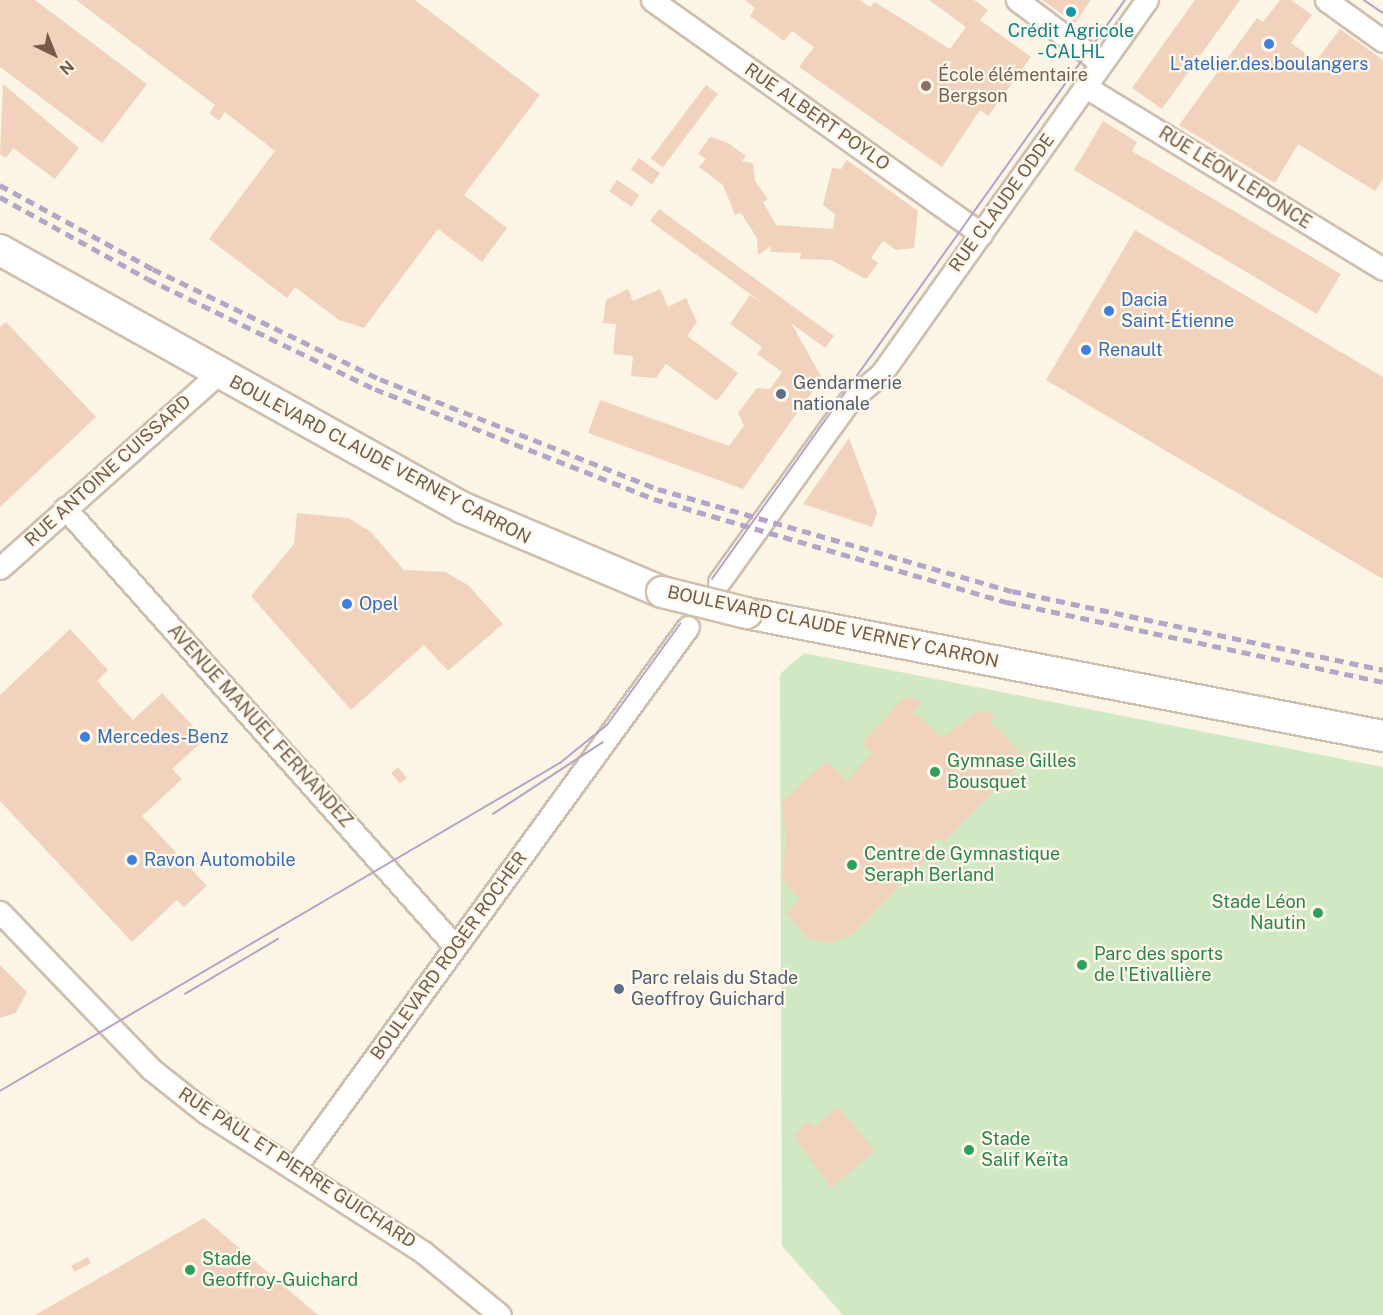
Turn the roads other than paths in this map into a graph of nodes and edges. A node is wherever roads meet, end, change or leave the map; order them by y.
1 (652, 0) edge
2 (1017, 0) edge
3 (1147, 0) edge
4 (1326, 0) edge
5 (1383, 42) edge
6 (1101, 63) junction
7 (1086, 87) junction
8 (981, 234) junction
9 (0, 250) edge
10 (1383, 269) edge
11 (218, 374) junction
12 (65, 508) junction
13 (0, 568) edge
14 (720, 582) dead end
15 (688, 627) dead end
16 (1383, 736) edge
17 (0, 912) edge
18 (454, 945) junction
19 (294, 1169) junction
20 (500, 1315) edge

1 - 8 street, RUE ALBERT POYLO
2 - 6 street
3 - 6 street, RUE CLAUDE ODDE
4 - 5 street
6 - 7 street, RUE CLAUDE ODDE
7 - 8 street, RUE CLAUDE ODDE
7 - 10 street, RUE LÉON LEPONCE
8 - 14 street, RUE CLAUDE ODDE
9 - 11 main road, BOULEVARD CLAUDE VERNEY CARRON
11 - 12 street, RUE ANTOINE CUISSARD
11 - 16 main road, BOULEVARD CLAUDE VERNEY CARRON, bridge
12 - 13 street, RUE ANTOINE CUISSARD
12 - 18 street, AVENUE MANUEL FERNANDEZ
15 - 18 street, BOULEVARD ROGER ROCHER
17 - 19 street, RUE PAUL ET PIERRE GUICHARD
18 - 19 street, BOULEVARD ROGER ROCHER
19 - 20 street, RUE PAUL ET PIERRE GUICHARD

